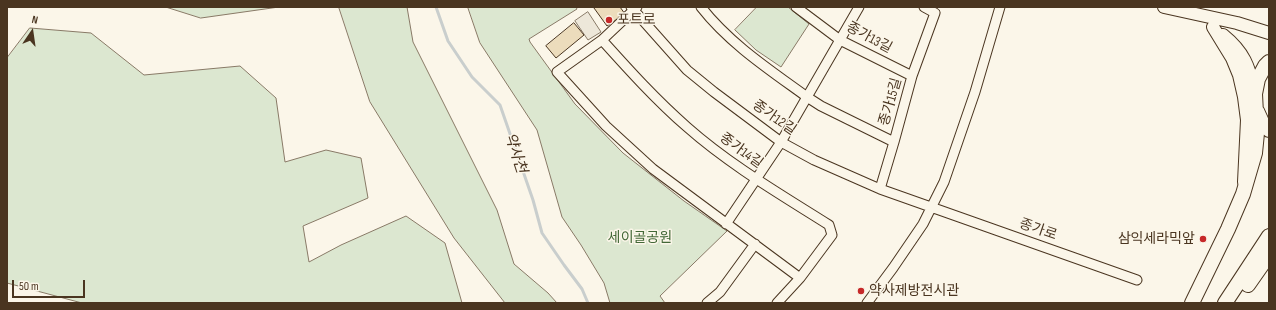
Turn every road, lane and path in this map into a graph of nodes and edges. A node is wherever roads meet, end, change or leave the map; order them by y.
1 (701, 7) edge
2 (796, 7) edge
3 (859, 7) edge
4 (924, 7) edge
5 (1000, 7) edge
6 (1164, 7) edge
7 (634, 8) edge
8 (1190, 14) junction
9 (1213, 27) junction
10 (1269, 33) edge
11 (602, 40) junction
12 (840, 40) junction
13 (1269, 62) edge
14 (912, 76) junction
15 (1255, 94) junction
16 (807, 97) junction
17 (1256, 108) junction
18 (1269, 130) edge
19 (781, 142) junction
20 (894, 142) junction
21 (756, 179) junction
22 (880, 189) junction
23 (1243, 194) junction
24 (931, 207) junction
25 (726, 224) junction
26 (1269, 236) edge
27 (755, 244) junction
28 (1269, 255) edge
29 (800, 278) junction
30 (1136, 280) dead end
31 (707, 303) edge
32 (778, 303) edge
33 (867, 303) edge
34 (1192, 303) edge
35 (1225, 303) edge
36 (1235, 303) edge

1 - 16 street, 종가15길
2 - 12 street, 종가13길
3 - 12 street
4 - 14 street, 종가15길
5 - 24 street
6 - 8 main road
7 - 11 street
7 - 19 street, 종가12길
8 - 9 main road
8 - 10 main road
9 - 15 main road
9 - 23 main road
11 - 21 street, 종가14길
11 - 25 street
12 - 14 street, 종가13길
12 - 16 street
13 - 15 main road
14 - 20 street, 종가15길
15 - 17 main road
16 - 19 street
16 - 20 street, 종가15길
17 - 18 main road
17 - 23 main road
19 - 21 street
19 - 22 street, 종가12길
20 - 22 street
21 - 25 street
21 - 29 street, 종가14길
22 - 24 street, 종가12길
23 - 34 main road
24 - 30 street, 종가로
24 - 33 street
25 - 27 street
26 - 35 main road
27 - 29 street
27 - 31 street
28 - 36 main road
29 - 32 street, 종가14길

